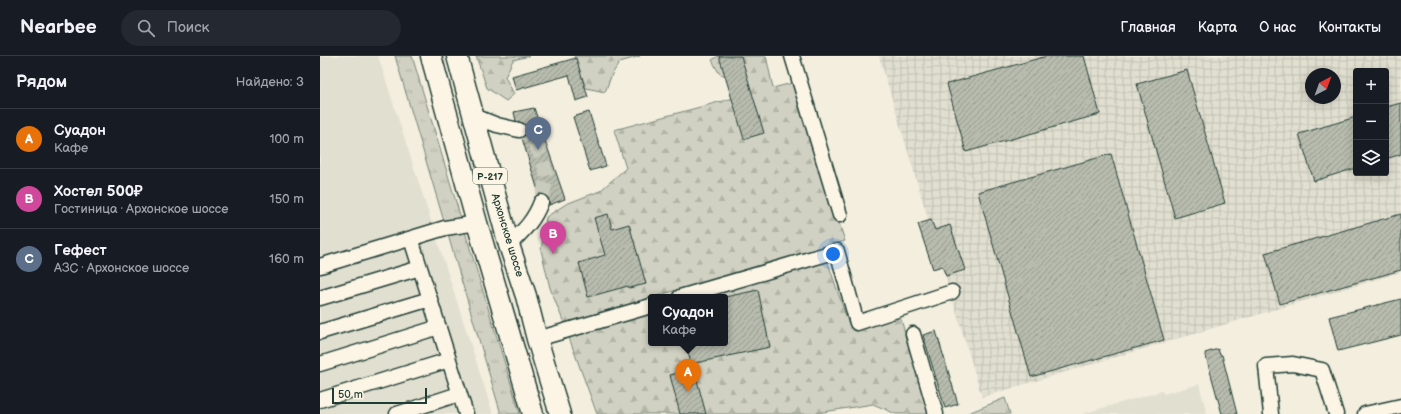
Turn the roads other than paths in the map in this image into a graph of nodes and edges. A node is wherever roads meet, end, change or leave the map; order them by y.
1 (431, 56) edge
2 (457, 56) edge
3 (792, 56) edge
4 (474, 116) junction
5 (519, 130) tunnel mouth
6 (541, 202) tunnel mouth
7 (840, 215) dead end
8 (477, 223) junction
9 (411, 239) junction
10 (509, 245) junction
11 (320, 266) edge
12 (420, 268) junction
13 (952, 292) dead end
14 (690, 294) edge
15 (320, 298) edge
16 (430, 298) junction
17 (648, 307) edge
18 (439, 327) junction
19 (320, 332) edge
20 (913, 334) dead end
21 (537, 339) junction
22 (449, 360) junction
23 (320, 364) edge
24 (459, 394) junction
25 (320, 400) edge
26 (1401, 406) edge
27 (397, 414) edge
28 (466, 414) edge
29 (533, 414) edge
30 (560, 414) edge
31 (936, 414) edge
32 (1271, 414) edge
33 (1336, 414) edge
34 (1365, 414) edge

1 - 8 highway, Р-217
2 - 4 highway, Архонское шоссе / Р-217
3 - 7 street
4 - 5 street
4 - 10 highway, Архонское шоссе / Р-217
6 - 10 street
8 - 9 street
8 - 29 highway, Р-217
9 - 11 street
9 - 12 street
10 - 21 highway, Архонское шоссе / Р-217
12 - 15 street
12 - 16 street
13 - 14 street
16 - 18 street
16 - 19 street
17 - 21 street
18 - 22 street
18 - 23 street
20 - 31 street
21 - 30 highway, Архонское шоссе / Р-217
22 - 24 street
22 - 25 street
24 - 27 street
24 - 28 street
26 - 34 street
32 - 33 street

